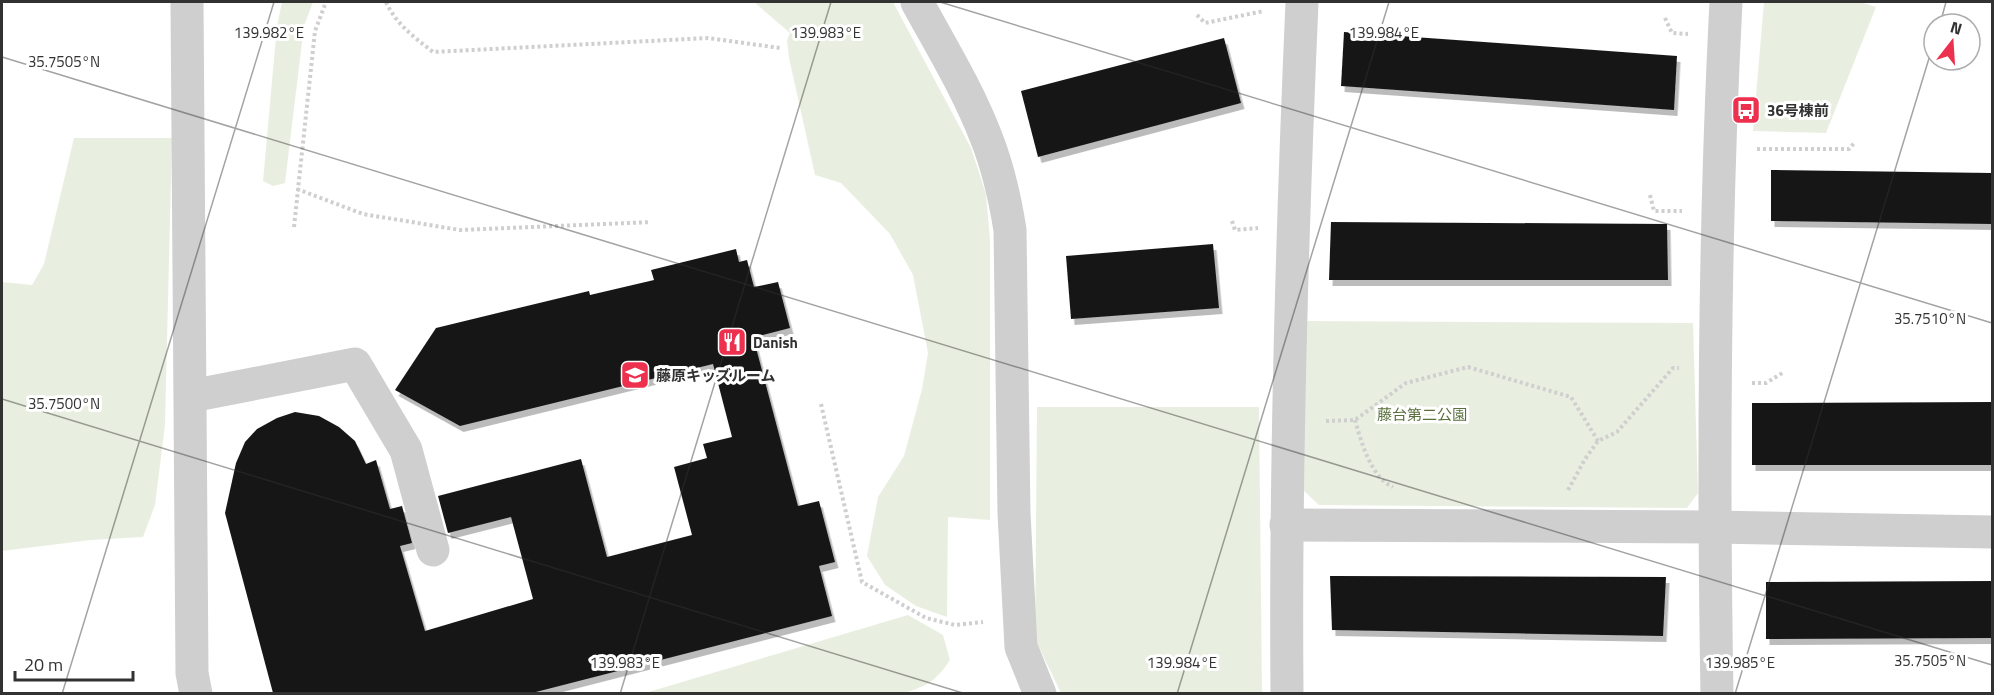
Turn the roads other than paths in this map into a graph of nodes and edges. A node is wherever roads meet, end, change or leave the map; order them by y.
1 (187, 2) edge
2 (917, 2) edge
3 (1302, 2) edge
4 (1726, 2) edge
5 (191, 396) junction
6 (1286, 525) junction
7 (1714, 527) junction
8 (1992, 532) edge
9 (433, 550) dead end
10 (196, 693) edge
11 (1040, 693) edge
12 (1287, 693) edge
13 (1717, 693) edge

1 - 5 street
2 - 11 street
3 - 6 street
4 - 7 street
5 - 9 street
5 - 10 street
6 - 7 street
6 - 12 street
7 - 8 street
7 - 13 street

